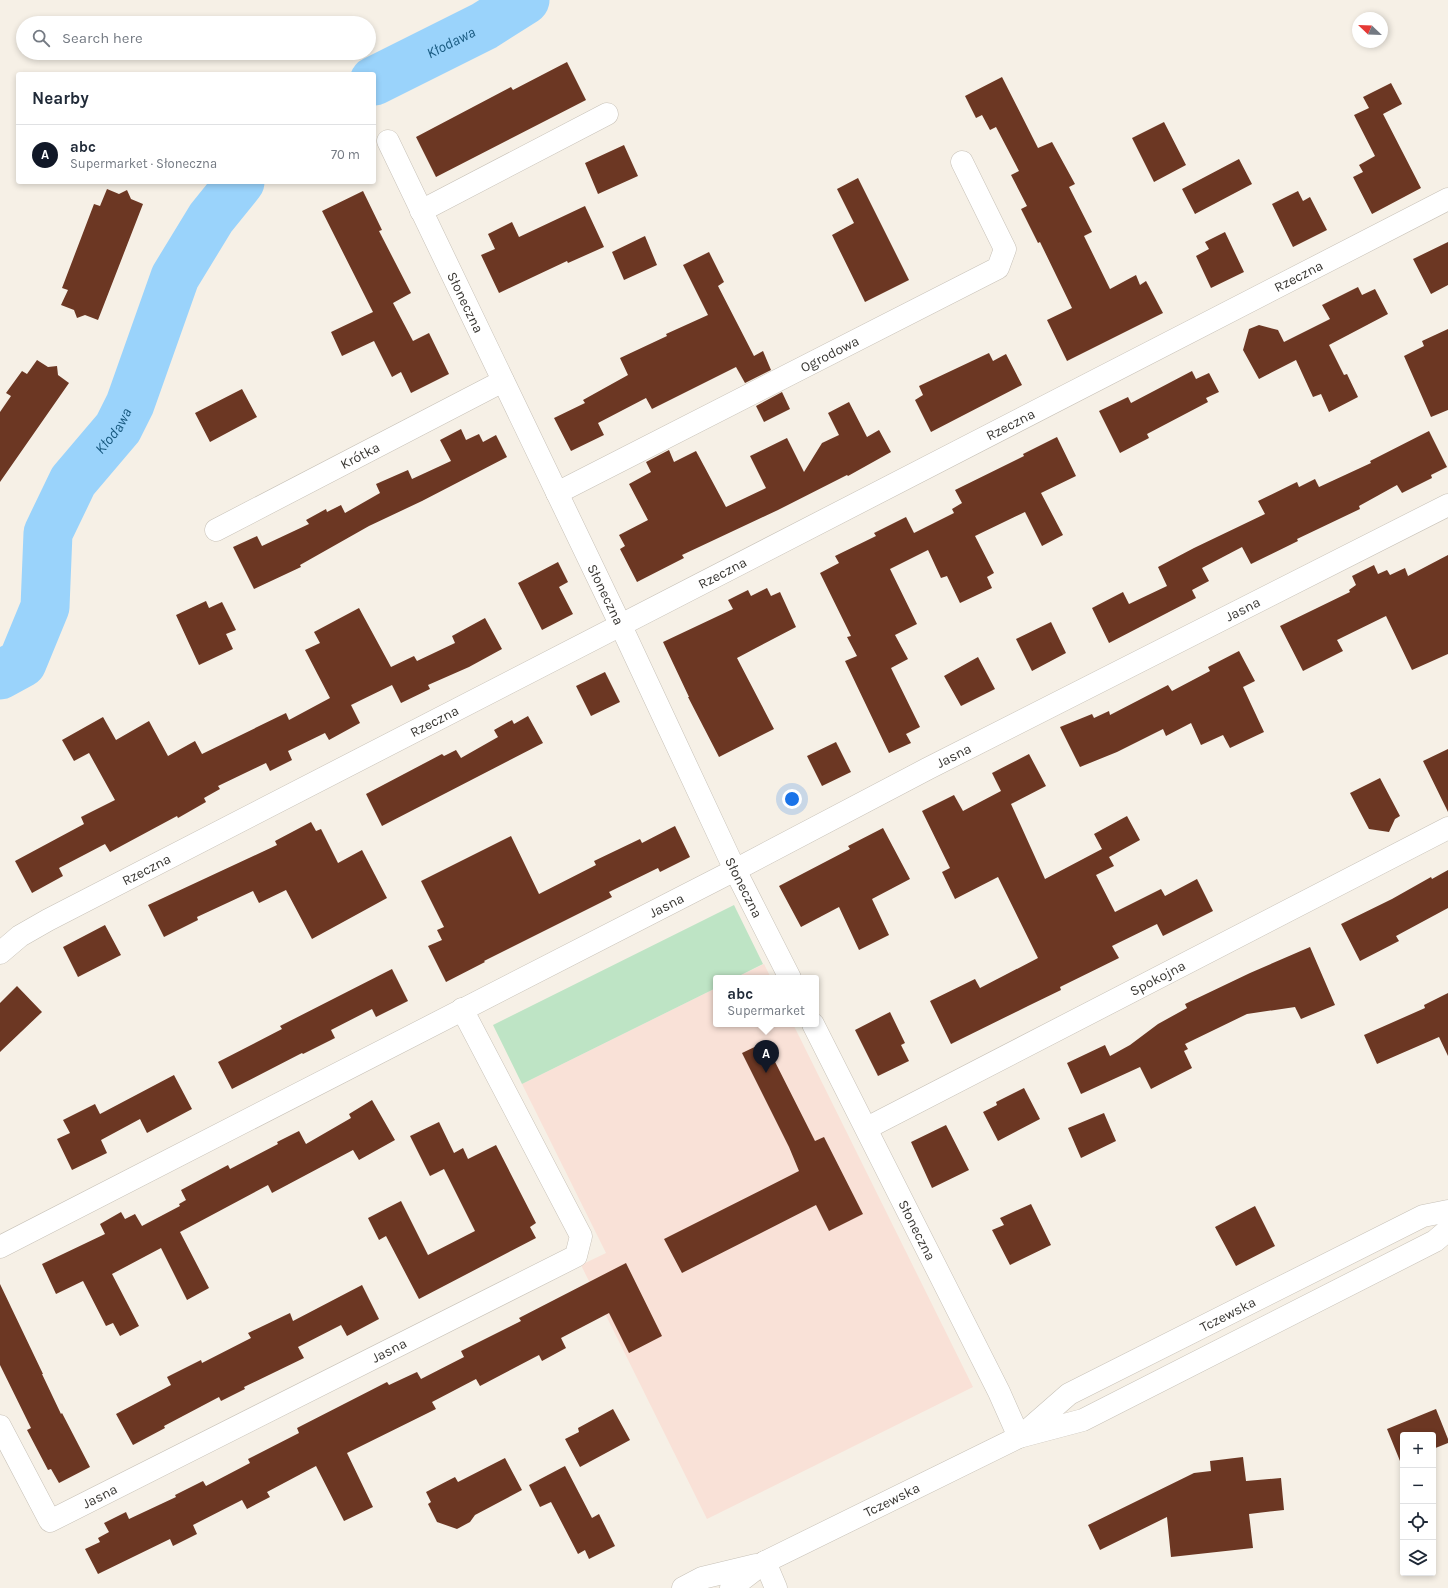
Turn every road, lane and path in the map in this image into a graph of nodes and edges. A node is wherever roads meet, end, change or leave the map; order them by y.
1 (607, 114) dead end
2 (388, 141) dead end
3 (962, 162) dead end
4 (1448, 199) edge
5 (421, 211) junction
6 (503, 381) junction
7 (557, 493) junction
8 (1448, 505) edge
9 (216, 530) dead end
10 (620, 626) junction
11 (1448, 828) edge
12 (735, 870) junction
13 (0, 953) edge
14 (788, 975) edge
15 (462, 1009) junction
16 (816, 1027) edge
17 (867, 1128) junction
18 (1448, 1211) edge
19 (1448, 1230) edge
20 (0, 1247) edge
21 (0, 1426) edge
22 (1019, 1437) junction
23 (765, 1562) junction
24 (683, 1588) edge
25 (731, 1588) edge
26 (776, 1588) edge

1 - 5 street
2 - 5 street, Słoneczna
3 - 7 street, Ogrodowa
4 - 10 street, Rzeczna
5 - 6 street, Słoneczna
6 - 7 street, Słoneczna
6 - 9 street, Krótka
7 - 10 street, Słoneczna
8 - 12 street, Jasna
10 - 12 street, Słoneczna
10 - 13 street, Rzeczna
11 - 17 street, Spokojna
12 - 14 street, Słoneczna
12 - 15 street, Jasna
15 - 20 street, Jasna
15 - 21 street, Jasna
16 - 17 street, Słoneczna
17 - 22 street, Słoneczna
18 - 22 street, Tczewska
19 - 22 street, Tczewska
22 - 23 street, Tczewska
23 - 24 street, Tczewska
23 - 25 street, Tczewska
23 - 26 street

